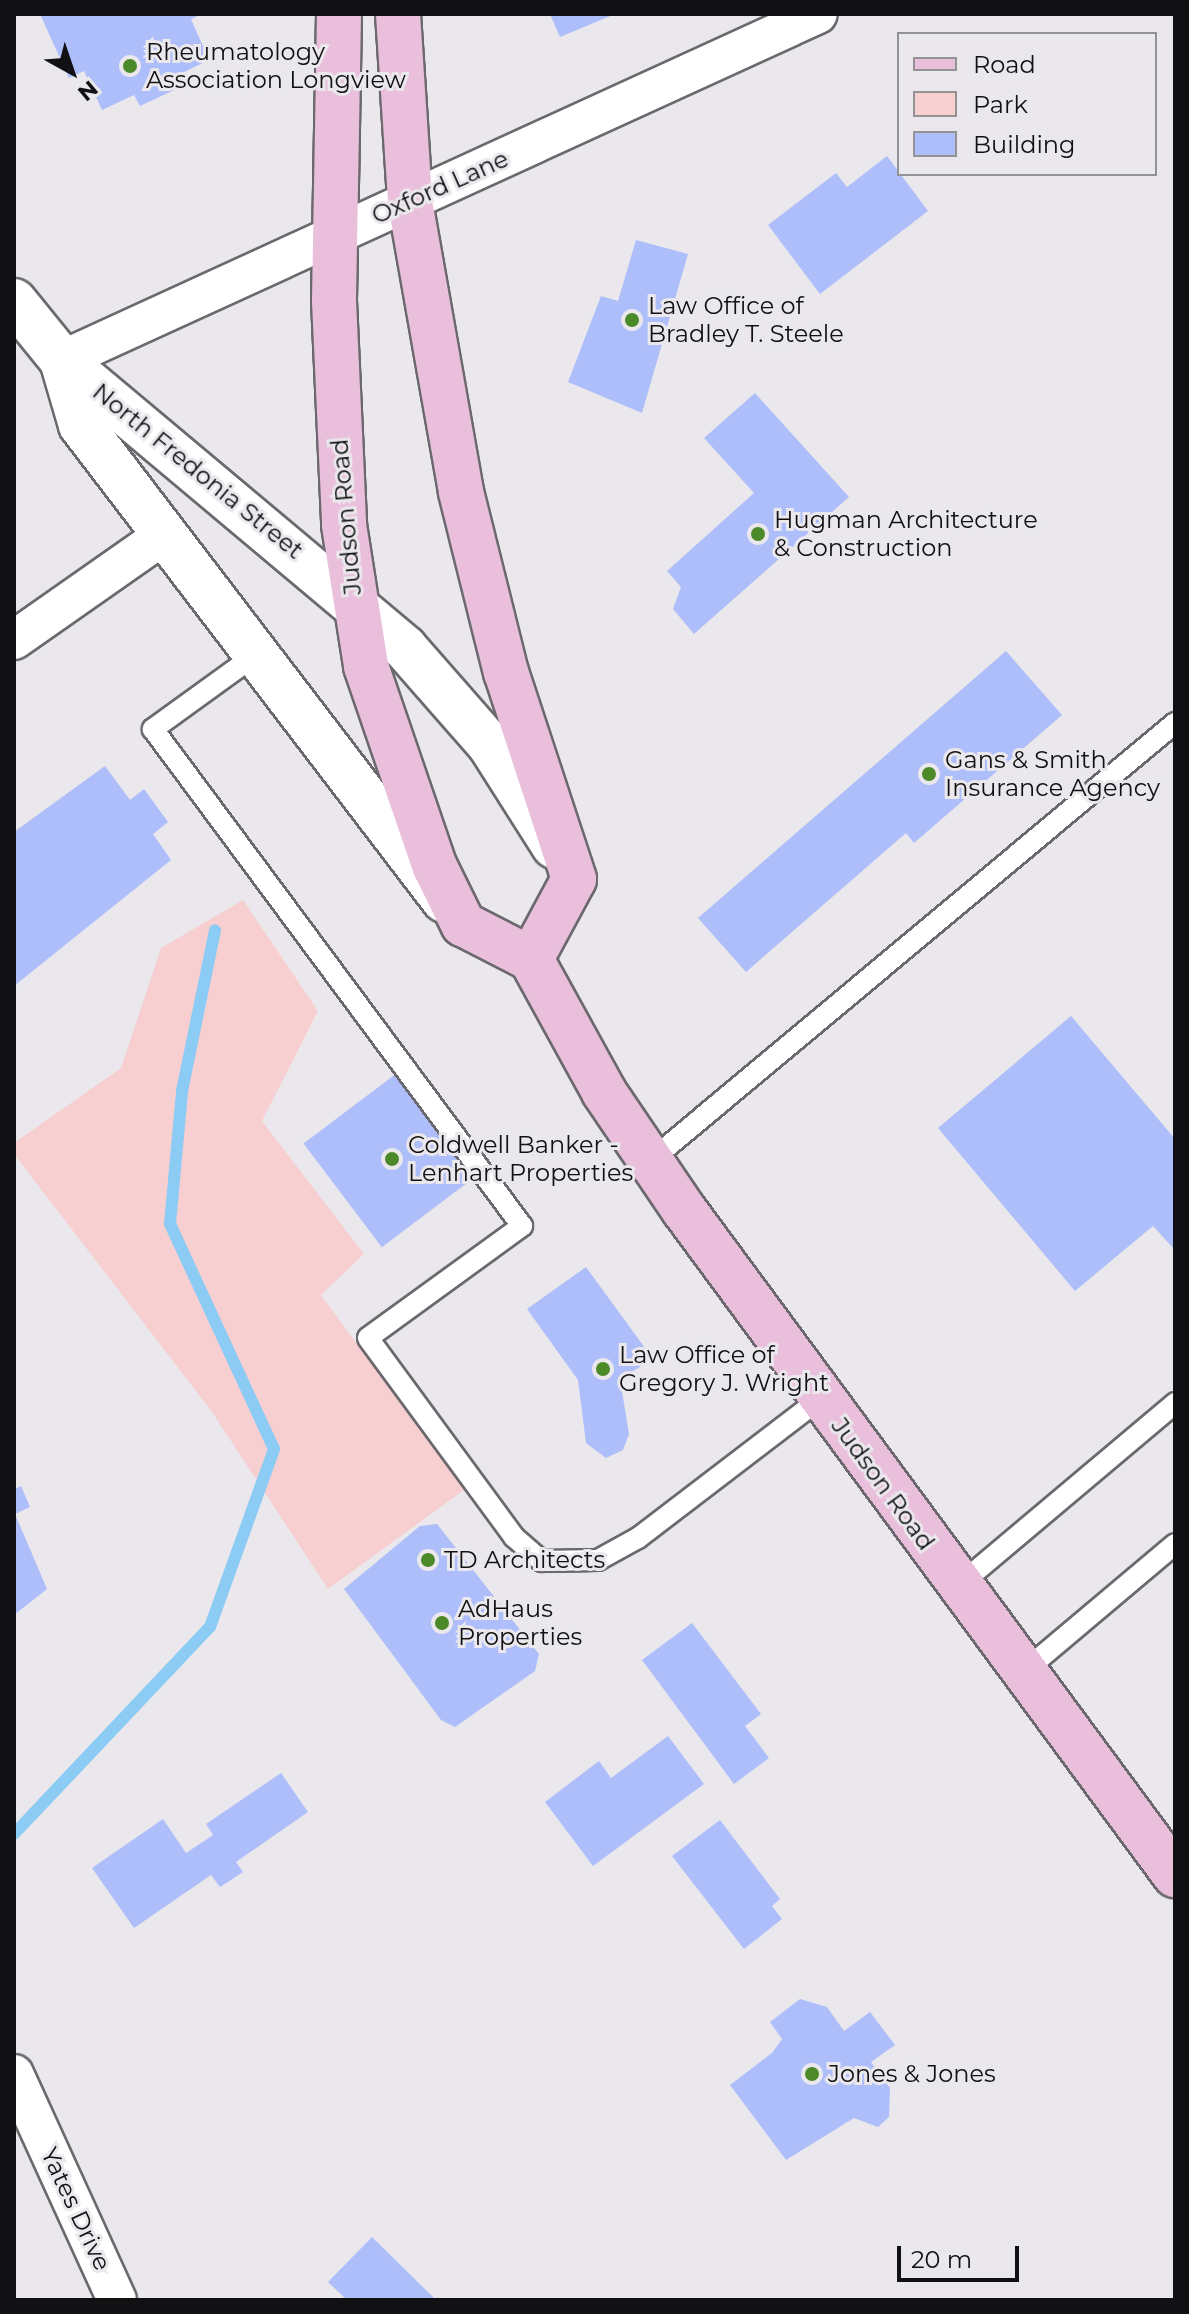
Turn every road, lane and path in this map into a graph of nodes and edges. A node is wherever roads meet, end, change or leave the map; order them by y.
1 (339, 14) edge
2 (398, 14) edge
3 (818, 14) edge
4 (410, 202) junction
5 (335, 232) junction
6 (14, 301) edge
7 (62, 360) junction
8 (161, 537) junction
9 (352, 598) junction
10 (14, 640) edge
11 (254, 656) junction
12 (1175, 723) edge
13 (574, 879) junction
14 (463, 924) junction
15 (531, 959) junction
16 (650, 1161) junction
17 (820, 1399) junction
18 (1175, 1403) edge
19 (1175, 1544) edge
20 (958, 1586) junction
21 (1022, 1673) junction
22 (1175, 1875) edge
23 (14, 2074) edge
24 (117, 2300) edge

1 - 5 main road, Judson Road
2 - 4 main road
3 - 4 street, Oxford Lane
4 - 5 street, Oxford Lane
4 - 13 main road
5 - 7 street, Oxford Lane
5 - 9 main road, Judson Road
6 - 7 street, North Fredonia Street
7 - 8 street, North Fredonia Street
7 - 9 street, North Fredonia Street
8 - 10 street
8 - 11 street, North Fredonia Street
9 - 13 street, North Fredonia Street
9 - 14 main road, Judson Road
11 - 14 street, North Fredonia Street
11 - 17 lane
12 - 16 lane
13 - 15 main road
14 - 15 main road
15 - 16 main road, Judson Road
16 - 17 main road, Judson Road
17 - 20 main road, Judson Road
18 - 20 lane
19 - 21 lane
20 - 21 main road, Judson Road
21 - 22 main road, Judson Road
23 - 24 street, Yates Drive

